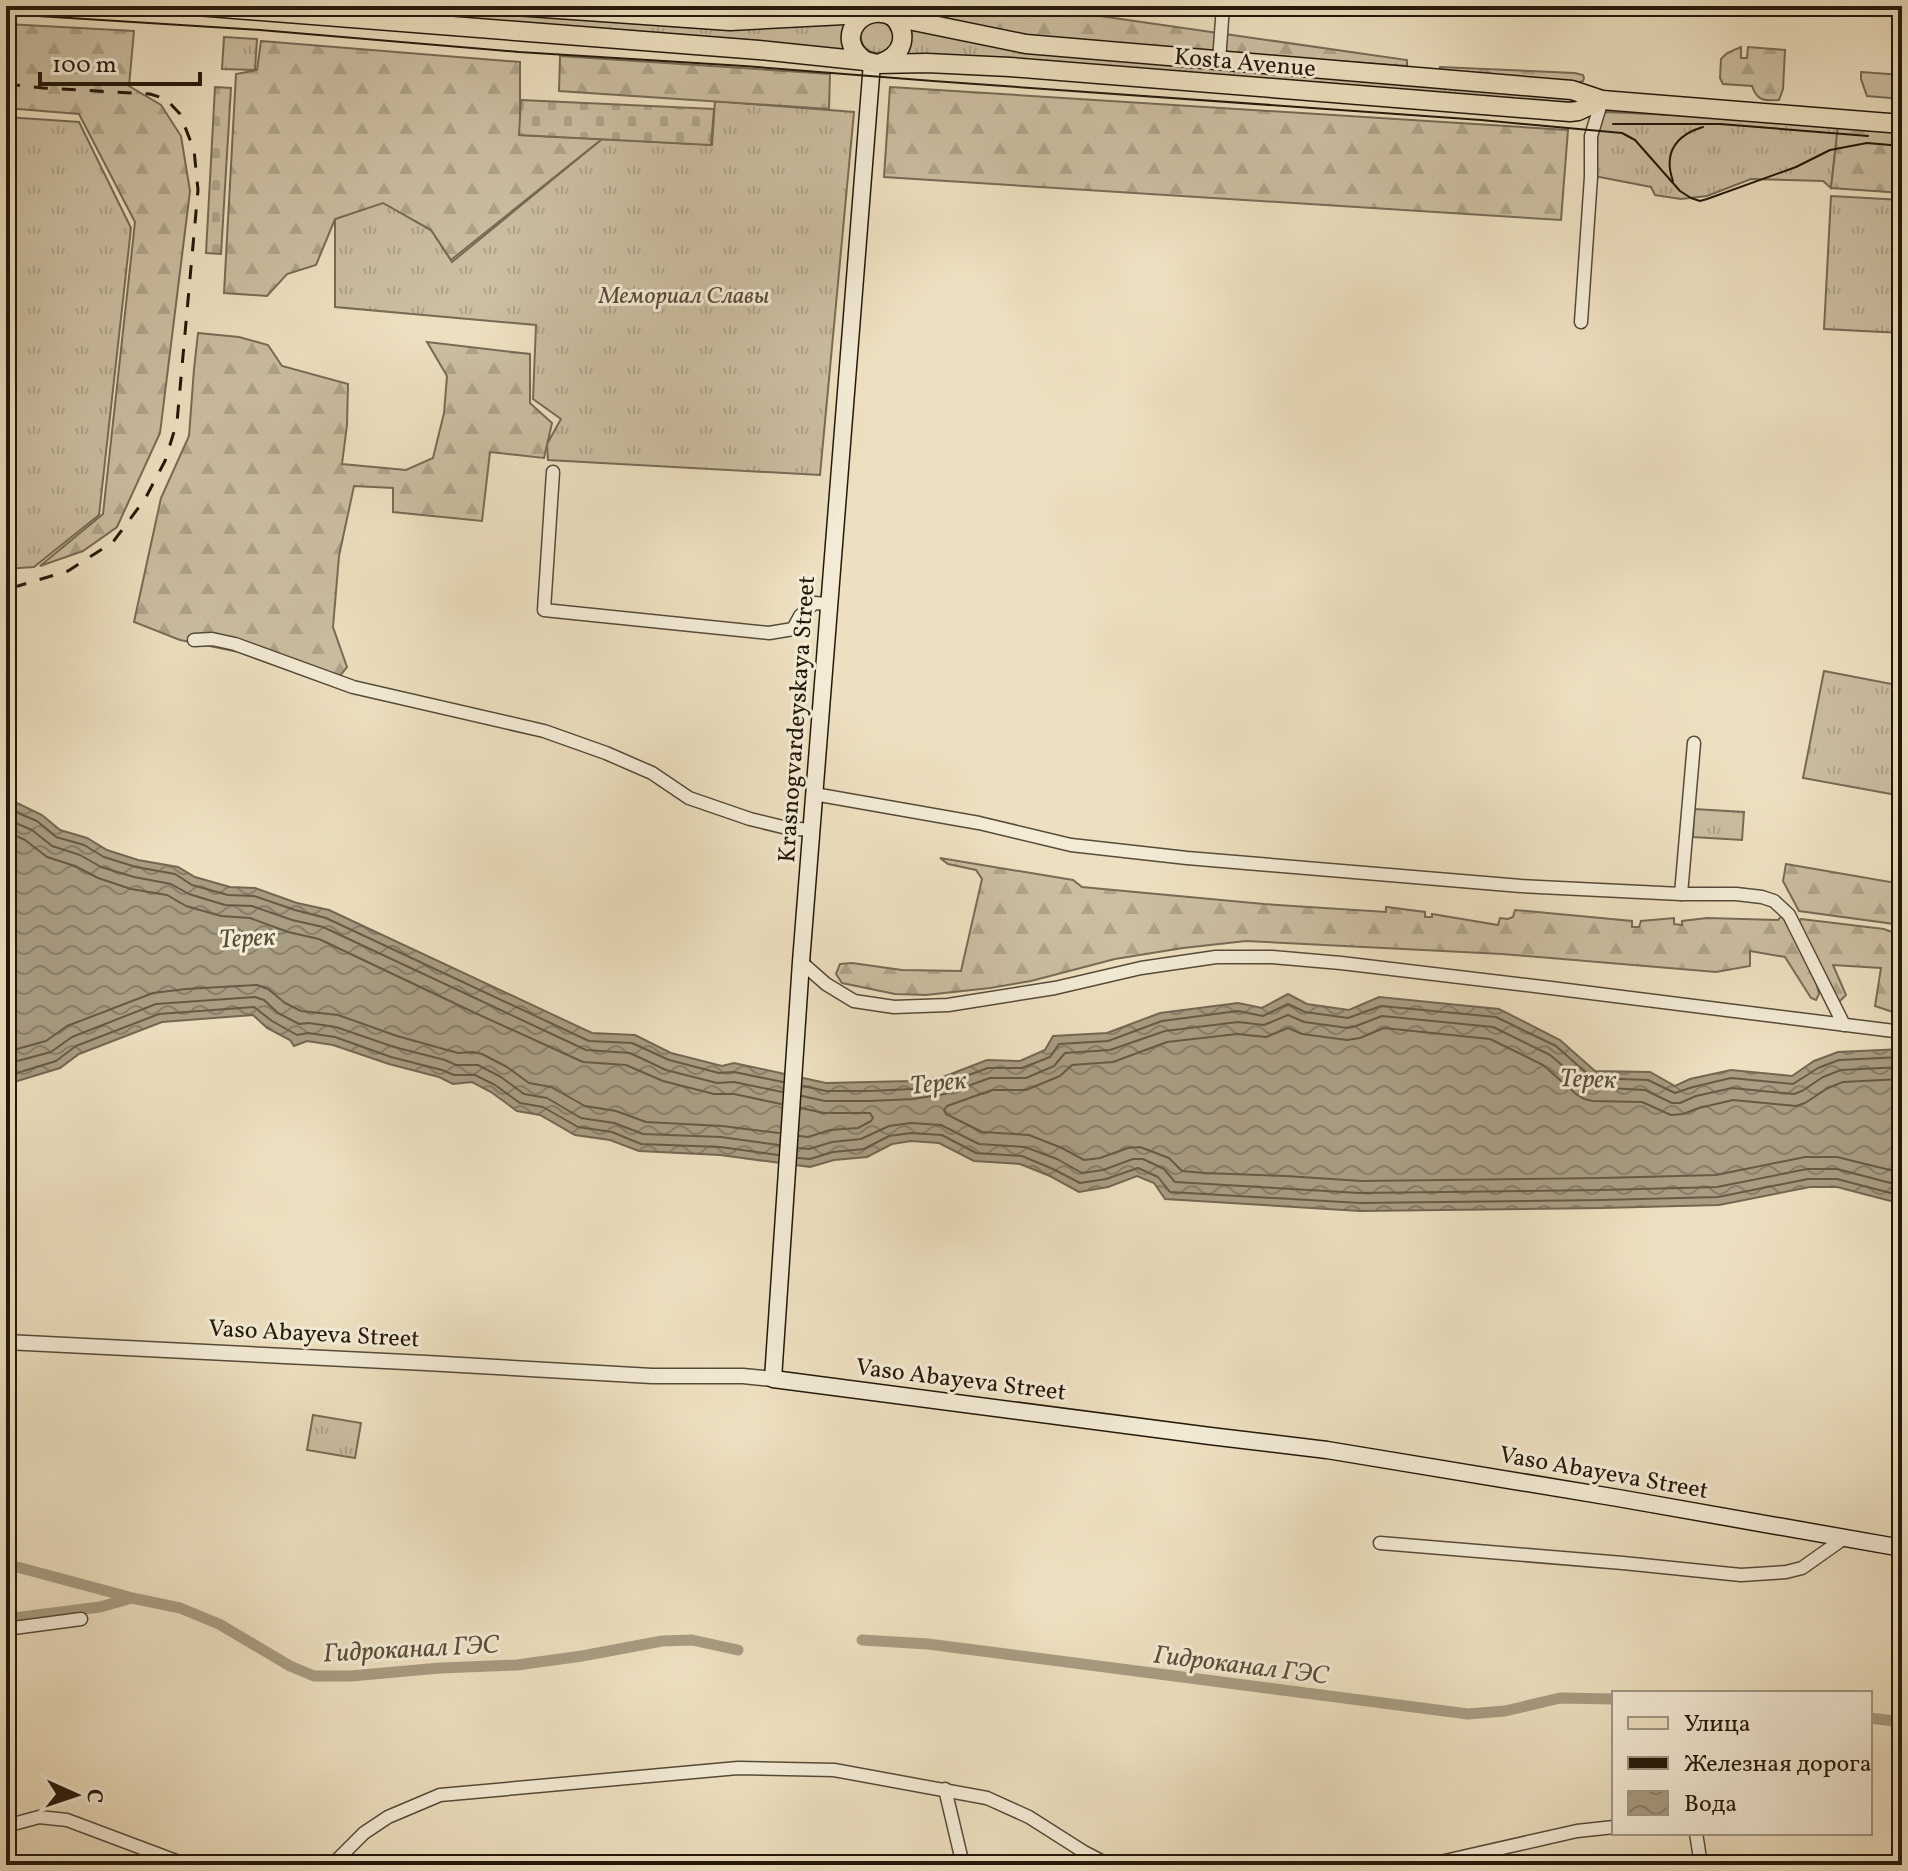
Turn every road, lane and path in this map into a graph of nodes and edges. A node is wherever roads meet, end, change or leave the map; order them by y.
1 (197, 6) edge
2 (515, 6) edge
3 (1223, 6) edge
4 (245, 8) edge
5 (867, 10) edge
6 (890, 12) edge
7 (731, 14) edge
8 (1219, 61) junction
9 (873, 62) junction
10 (1602, 100) junction
11 (1902, 124) edge
12 (1581, 322) dead end
13 (553, 472) dead end
14 (828, 604) junction
15 (194, 640) dead end
16 (1694, 743) dead end
17 (814, 794) junction
18 (812, 830) junction
19 (1681, 894) junction
20 (801, 962) junction
21 (1844, 1025) junction
22 (1902, 1032) edge
23 (6, 1342) edge
24 (773, 1379) junction
25 (1843, 1539) junction
26 (1380, 1543) dead end
27 (1902, 1548) edge
28 (81, 1619) dead end
29 (6, 1629) edge
30 (945, 1789) junction
31 (6, 1826) edge
32 (1612, 1827) edge
33 (1696, 1835) edge
34 (187, 1865) edge
35 (332, 1865) edge
36 (963, 1865) edge
37 (1109, 1865) edge
38 (1427, 1865) edge
39 (1701, 1865) edge

1 - 4 main road, Kosta Avenue
2 - 7 main road, Kosta Avenue
3 - 8 street
4 - 9 main road, Kosta Avenue
5 - 6 main road, Kosta Avenue
5 - 7 main road, Kosta Avenue
5 - 9 main road
6 - 8 main road, Kosta Avenue
6 - 9 main road
8 - 10 main road, Kosta Avenue
9 - 10 main road, Kosta Avenue
9 - 14 main road, Krasnogvardeyskaya Street
10 - 11 main road, Kosta Avenue
10 - 12 street
13 - 14 street
14 - 17 main road, Krasnogvardeyskaya Street
15 - 18 street
16 - 19 street
17 - 18 main road, Krasnogvardeyskaya Street
17 - 19 street
18 - 20 main road, Krasnogvardeyskaya Street
19 - 21 street
20 - 21 street
20 - 24 main road, Krasnogvardeyskaya Street
21 - 22 street
23 - 24 street, Vaso Abayeva Street
24 - 25 main road, Vaso Abayeva Street
25 - 26 street
25 - 27 main road, Vaso Abayeva Street
28 - 29 street
30 - 35 street
30 - 36 street
30 - 37 street
31 - 34 street
32 - 38 street
33 - 39 street

